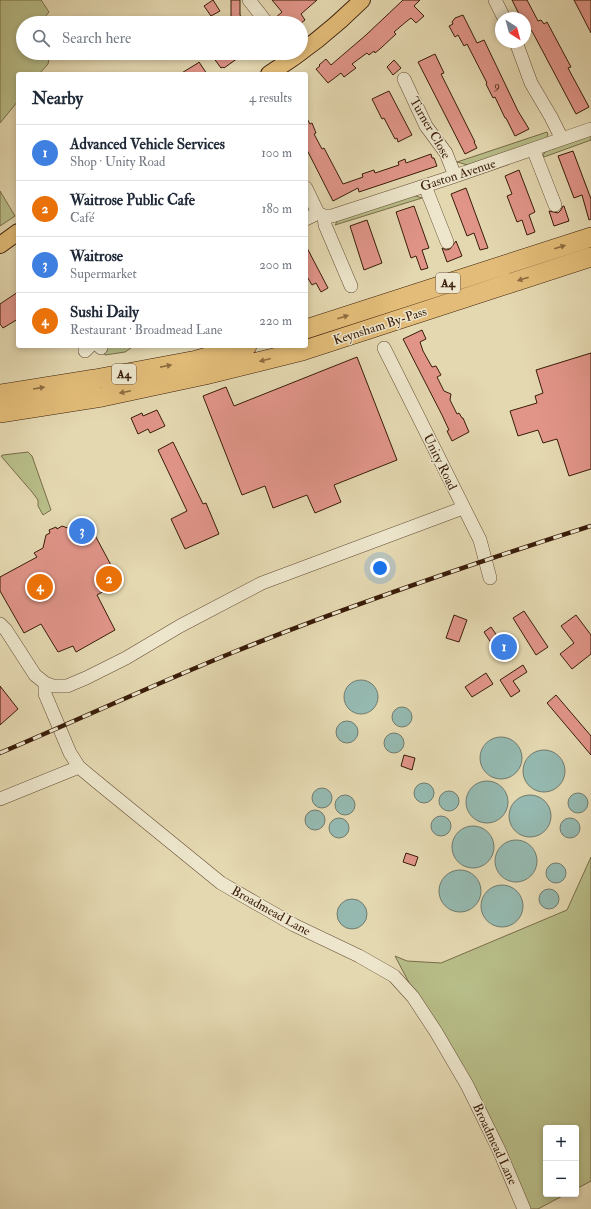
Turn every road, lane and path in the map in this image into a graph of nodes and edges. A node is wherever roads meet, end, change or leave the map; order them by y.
1 (248, 0) edge
2 (362, 0) edge
3 (495, 0) edge
4 (501, 12) edge
5 (261, 16) edge
6 (308, 48) edge
7 (518, 48) edge
8 (288, 60) edge
9 (271, 72) edge
10 (404, 79) dead end
11 (591, 129) edge
12 (562, 139) junction
13 (533, 149) junction
14 (455, 176) junction
15 (425, 186) junction
16 (308, 191) edge
17 (555, 205) dead end
18 (321, 214) junction
19 (308, 218) edge
20 (16, 233) edge
21 (591, 236) edge
22 (447, 242) dead end
23 (0, 244) edge
24 (591, 257) edge
25 (351, 286) dead end
26 (308, 328) edge
27 (240, 348) edge
28 (384, 348) dead end
29 (0, 394) edge
30 (0, 413) edge
31 (463, 508) junction
32 (490, 578) dead end
33 (0, 624) edge
34 (45, 683) junction
35 (79, 767) junction
36 (0, 799) edge
37 (524, 1209) edge

1 - 5 street
2 - 6 main road
3 - 4 street
7 - 12 street
8 - 9 main road
10 - 14 street, Turner Close
11 - 12 street, Gaston Avenue
12 - 13 street, Gaston Avenue
13 - 14 street, Gaston Avenue
13 - 17 street
14 - 15 street, Gaston Avenue
15 - 18 street, Gaston Avenue
15 - 22 street
16 - 18 street
18 - 19 street, Gaston Avenue
18 - 25 street
20 - 23 main road
26 -> 21 highway, Keynsham By-Pass / A4
24 -> 30 highway, Keynsham By-Pass / A4
29 -> 27 highway, A4
28 - 31 street, Unity Road
31 - 32 street, Unity Road
31 - 34 street
33 - 34 street
34 - 35 street, Broadmead Lane
35 - 36 street
35 - 37 street, Broadmead Lane

